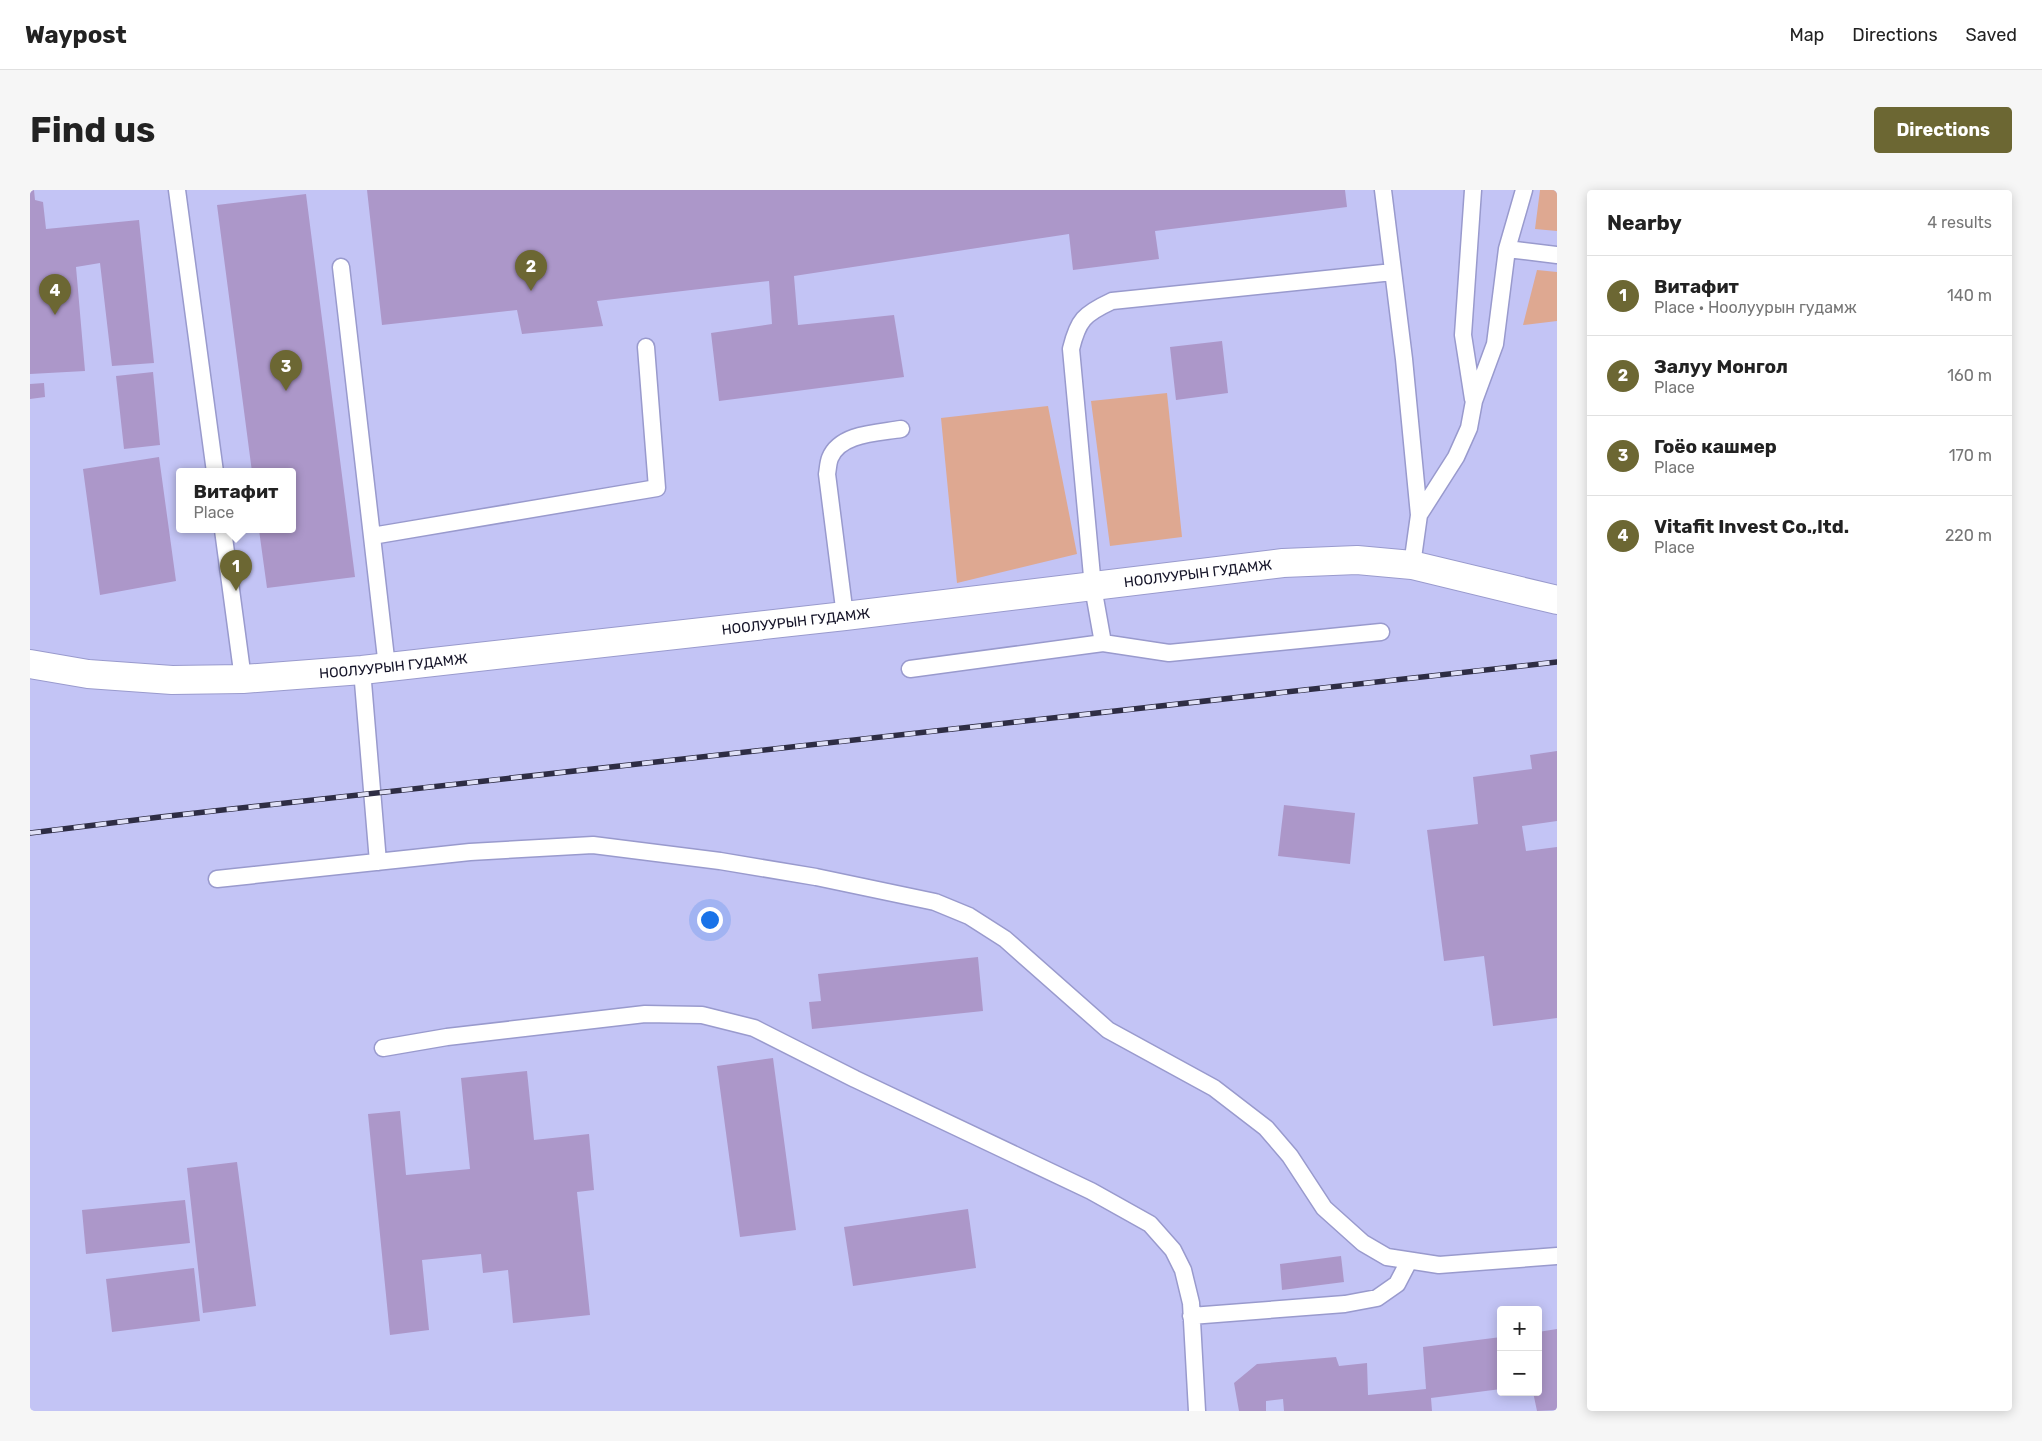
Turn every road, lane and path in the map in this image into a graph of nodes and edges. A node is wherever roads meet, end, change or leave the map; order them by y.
1 (176, 190) edge
2 (1383, 190) edge
3 (1473, 190) edge
4 (1524, 190) edge
5 (1507, 249) junction
6 (1557, 255) edge
7 (341, 267) dead end
8 (1393, 272) junction
9 (646, 347) dead end
10 (1474, 401) junction
11 (901, 429) dead end
12 (214, 468) edge
13 (1418, 515) junction
14 (223, 533) edge
15 (372, 536) junction
16 (1412, 565) junction
17 (1093, 588) junction
18 (1557, 600) edge
19 (845, 616) junction
20 (1381, 632) dead end
21 (1103, 643) junction
22 (30, 664) edge
23 (374, 669) junction
24 (910, 669) dead end
25 (243, 679) junction
26 (378, 862) junction
27 (217, 879) dead end
28 (383, 1048) dead end
29 (1557, 1256) edge
30 (1409, 1261) junction
31 (1191, 1316) junction
32 (1197, 1411) edge

1 - 12 lane
2 - 8 lane
3 - 10 lane
4 - 5 lane
5 - 6 lane
5 - 10 lane
7 - 15 lane
8 - 13 lane
8 - 17 lane
9 - 15 lane
10 - 13 lane
11 - 19 lane
13 - 16 lane
14 - 25 lane
15 - 23 lane
16 - 17 street, НООЛУУРЫН ГУДАМЖ
16 - 18 street, НООЛУУРЫН ГУДАМЖ
17 - 19 street, НООЛУУРЫН ГУДАМЖ
17 - 21 lane
19 - 23 street, НООЛУУРЫН ГУДАМЖ
20 - 21 lane
21 - 24 lane
22 - 25 street, НООЛУУРЫН ГУДАМЖ
23 - 25 street, НООЛУУРЫН ГУДАМЖ
23 - 26 lane
26 - 27 lane
26 - 30 lane
28 - 31 lane
29 - 30 lane
30 - 31 lane
31 - 32 lane

